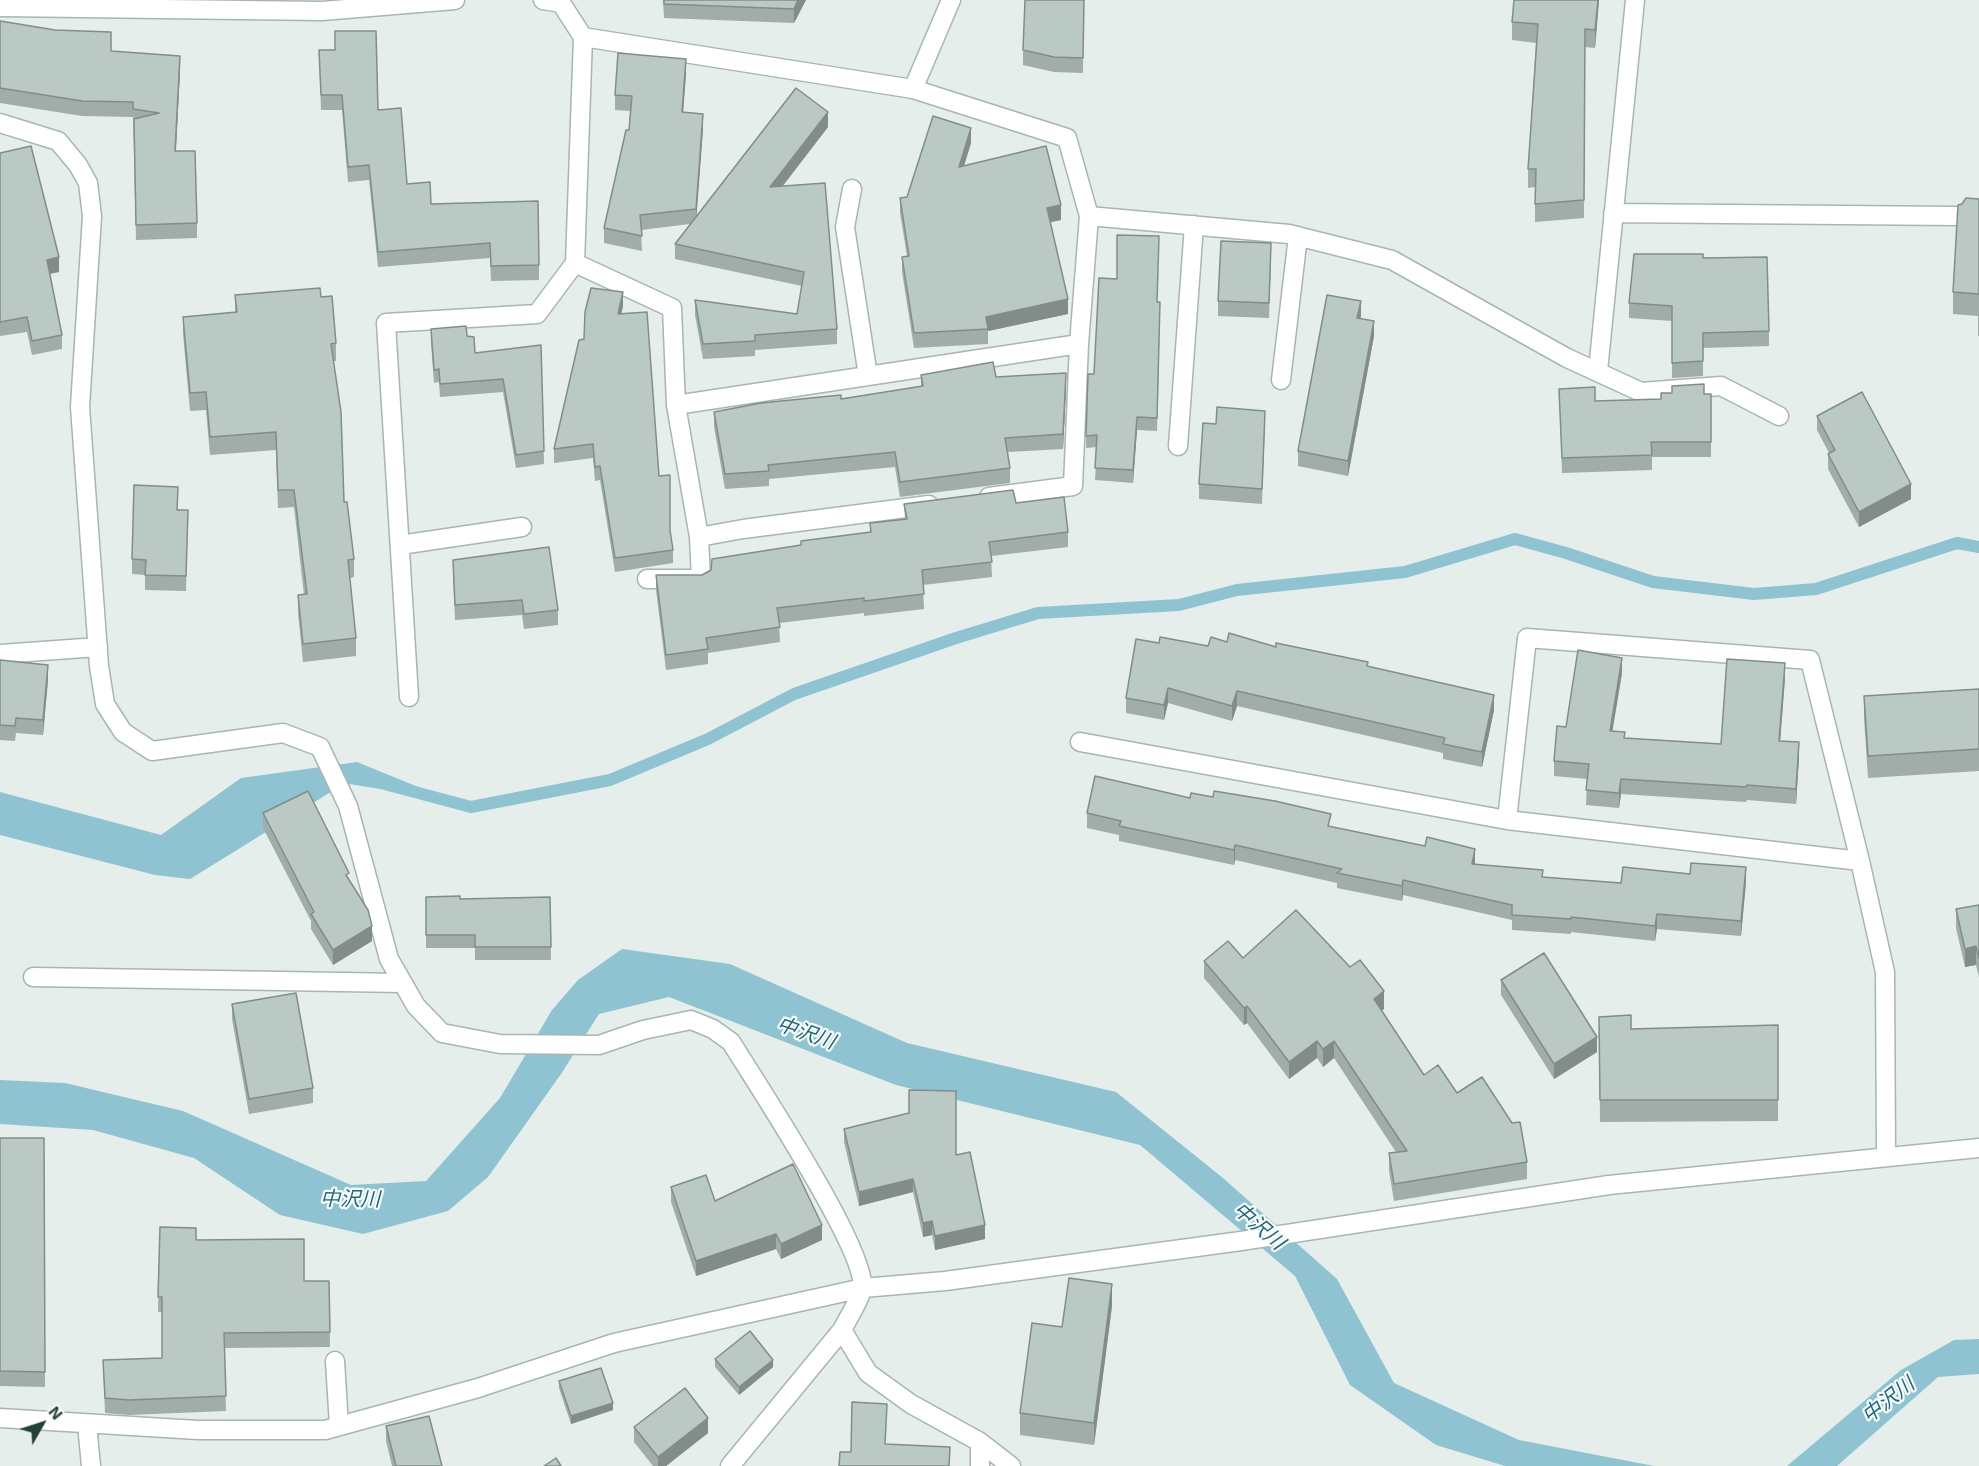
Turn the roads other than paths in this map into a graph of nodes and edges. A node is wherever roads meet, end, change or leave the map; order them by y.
1 (455, 0) edge
2 (951, 0) edge
3 (1635, 0) edge
4 (555, 1) edge
5 (0, 7) edge
6 (583, 37) junction
7 (913, 89) junction
8 (0, 123) edge
9 (852, 189) dead end
10 (1613, 213) junction
11 (1089, 216) junction
12 (1956, 216) edge
13 (1194, 225) junction
14 (1298, 236) junction
15 (575, 263) junction
16 (1080, 344) junction
17 (1598, 371) junction
18 (868, 376) junction
19 (1281, 380) dead end
20 (676, 405) junction
21 (1779, 416) dead end
22 (1178, 446) dead end
23 (967, 500) edge
24 (943, 503) edge
25 (522, 527) dead end
26 (699, 537) junction
27 (400, 545) junction
28 (647, 579) dead end
29 (98, 647) junction
30 (0, 654) edge
31 (409, 697) dead end
32 (1080, 742) dead end
33 (1507, 820) junction
34 (1860, 861) junction
35 (33, 977) dead end
36 (403, 983) junction
37 (1979, 1148) edge
38 (1886, 1156) junction
39 (863, 1288) junction
40 (842, 1330) junction
41 (334, 1361) dead end
42 (0, 1418) edge
43 (87, 1424) junction
44 (339, 1426) junction
45 (980, 1442) junction
46 (91, 1466) edge
47 (730, 1466) edge
48 (980, 1466) edge
49 (1011, 1466) edge

1 - 5 street
2 - 7 street
3 - 10 street
4 - 6 street
6 - 7 street
6 - 15 street
7 - 11 street
8 - 29 street
9 - 18 street
10 - 12 street
10 - 17 street
11 - 13 street
11 - 16 street
13 - 14 street
13 - 22 street
14 - 17 street
14 - 19 street
15 - 20 street
15 - 27 street
16 - 18 street
16 - 23 street
17 - 21 street
18 - 20 street
20 - 26 street
24 - 26 street
25 - 27 street
26 - 28 street
27 - 31 street
29 - 30 street
29 - 36 street
32 - 33 street
33 - 34 street
33 - 34 street
34 - 38 street
35 - 36 street
36 - 39 street
37 - 38 street
38 - 39 street
39 - 40 street
39 - 44 street
40 - 45 street
40 - 47 street
41 - 44 street
42 - 43 street
43 - 44 street
43 - 46 street
45 - 48 street
45 - 49 street

